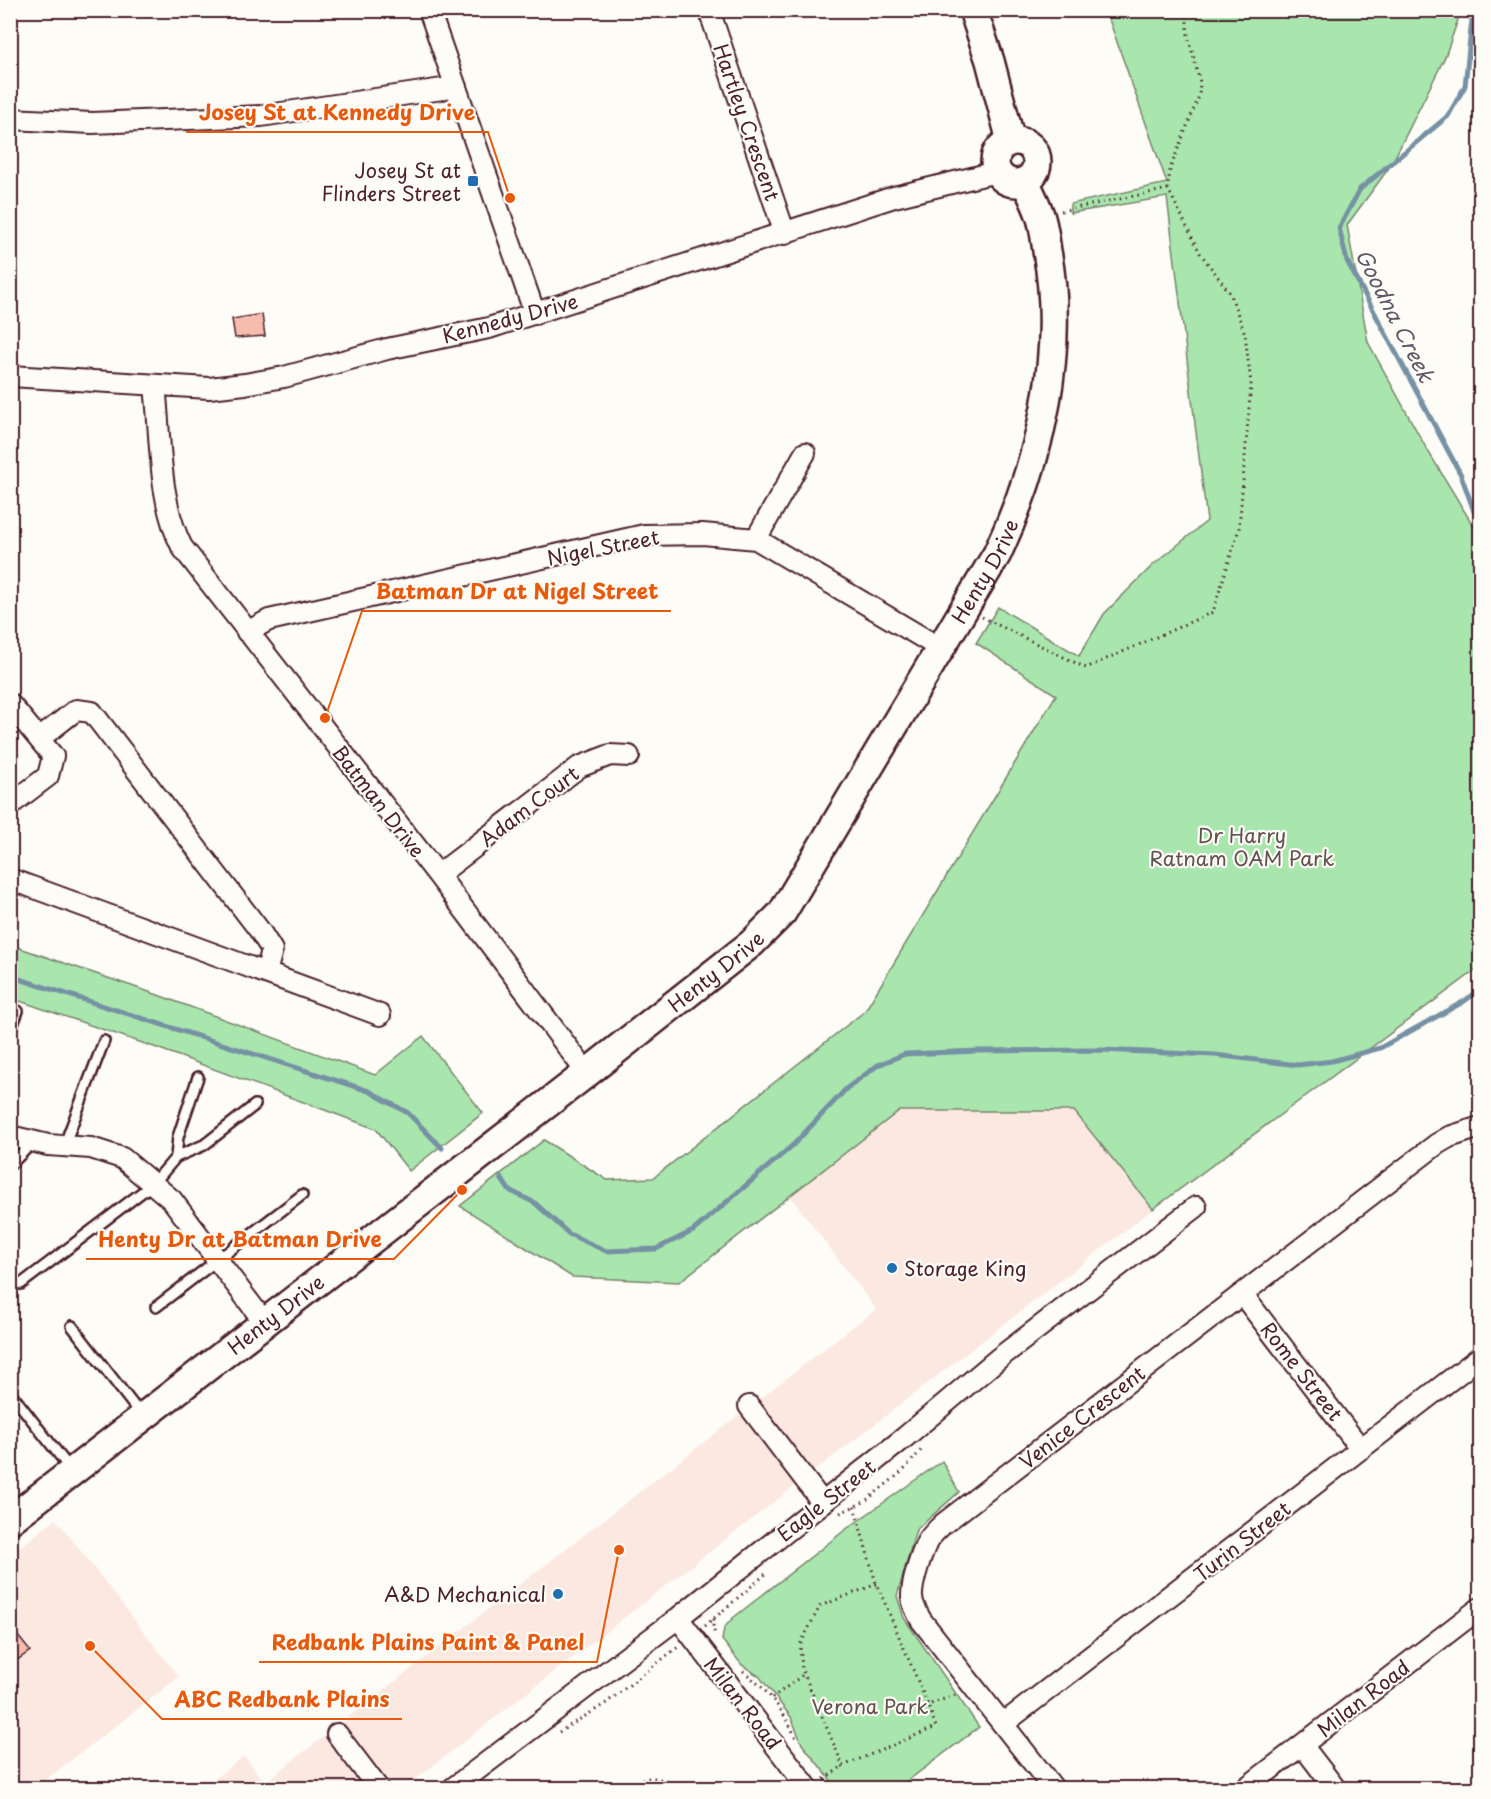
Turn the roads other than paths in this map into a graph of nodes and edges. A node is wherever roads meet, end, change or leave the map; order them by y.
1 (429, 10) edge
2 (709, 10) edge
3 (972, 10) edge
4 (456, 87) junction
5 (10, 119) edge
6 (1011, 141) junction
7 (996, 172) junction
8 (1025, 181) junction
9 (785, 234) junction
10 (535, 314) junction
11 (10, 376) edge
12 (155, 386) junction
13 (805, 453) dead end
14 (756, 539) junction
15 (247, 632) junction
16 (940, 648) junction
17 (10, 704) edge
18 (39, 739) junction
19 (629, 756) dead end
20 (10, 806) edge
21 (438, 875) junction
22 (10, 879) edge
23 (266, 973) junction
24 (18, 1011) dead end
25 (380, 1015) dead end
26 (10, 1032) edge
27 (104, 1041) dead end
28 (587, 1073) junction
29 (198, 1077) dead end
30 (255, 1105) dead end
31 (1480, 1127) edge
32 (10, 1136) edge
33 (33, 1142) junction
34 (64, 1146) junction
35 (176, 1157) junction
36 (10, 1164) edge
37 (154, 1183) junction
38 (302, 1195) dead end
39 (1196, 1207) dead end
40 (218, 1260) junction
41 (21, 1284) dead end
42 (1242, 1294) junction
43 (156, 1307) dead end
44 (265, 1323) junction
45 (72, 1326) dead end
46 (1480, 1357) edge
47 (10, 1392) edge
48 (749, 1406) dead end
49 (142, 1417) junction
50 (1361, 1449) junction
51 (72, 1472) junction
52 (822, 1502) junction
53 (10, 1520) edge
54 (1480, 1608) edge
55 (678, 1618) junction
56 (1003, 1724) junction
57 (337, 1734) dead end
58 (1302, 1745) junction
59 (817, 1780) edge
60 (378, 1788) edge
61 (453, 1788) edge
62 (1053, 1788) edge
63 (1246, 1788) edge
64 (1335, 1788) edge

1 - 4 street
2 - 9 street, Hartley Crescent
3 - 6 street
4 - 5 street
4 - 10 street
6 - 7 street
6 - 8 street
7 - 8 street
7 - 9 street, Kennedy Drive
8 - 16 street, Henty Drive
9 - 10 street, Kennedy Drive
10 - 12 street, Kennedy Drive
11 - 12 street, Kennedy Drive
12 - 15 street, Batman Drive
13 - 14 street
14 - 15 street, Nigel Street
14 - 16 street, Nigel Street
15 - 21 street, Batman Drive
16 - 28 street, Henty Drive
17 - 18 street
18 - 20 street
18 - 23 street
19 - 21 street, Adam Court
21 - 28 street, Batman Drive
22 - 23 street
23 - 25 street
24 - 26 lane
27 - 34 lane
28 - 44 street, Henty Drive
29 - 35 lane
30 - 35 lane
31 - 42 street, Venice Crescent
32 - 33 street
33 - 34 street
33 - 36 lane
34 - 37 street
35 - 37 lane
37 - 40 street
37 - 41 lane
38 - 40 lane
39 - 52 street, Eagle Street
40 - 43 lane
40 - 44 street
42 - 50 street, Rome Street
42 - 56 street, Venice Crescent
44 - 49 street, Henty Drive
45 - 49 lane
46 - 50 street, Turin Street
47 - 51 lane
48 - 52 street
49 - 51 street, Henty Drive
50 - 56 street, Turin Street
51 - 53 street, Henty Drive
52 - 55 street, Eagle Street
54 - 58 street, Milan Road
55 - 59 street, Milan Road
55 - 61 street, Eagle Street
56 - 62 street, Venice Crescent
57 - 60 street
58 - 63 street, Milan Road
58 - 64 street

